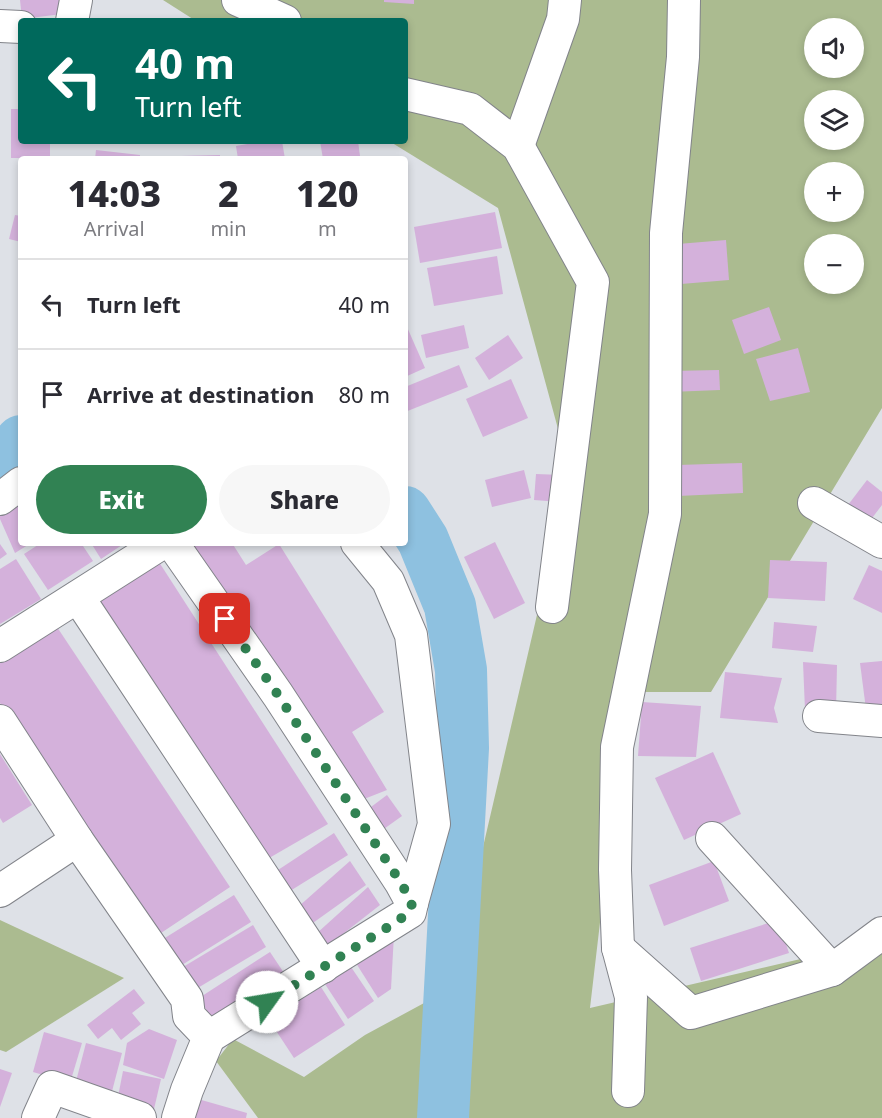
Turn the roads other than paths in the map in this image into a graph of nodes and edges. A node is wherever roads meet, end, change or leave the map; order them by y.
1 (76, 0) edge
2 (238, 0) edge
3 (565, 0) edge
4 (684, 0) edge
5 (73, 18) edge
6 (278, 18) edge
7 (0, 26) edge
8 (18, 27) edge
9 (408, 95) edge
10 (518, 146) junction
11 (18, 485) edge
12 (0, 499) edge
13 (814, 503) dead end
14 (882, 542) edge
15 (157, 546) edge
16 (174, 546) edge
17 (359, 546) edge
18 (78, 597) junction
19 (552, 607) dead end
20 (0, 646) edge
21 (819, 716) dead end
22 (882, 721) edge
23 (2, 727) edge
24 (712, 838) dead end
25 (77, 840) junction
26 (0, 891) edge
27 (412, 903) junction
28 (882, 933) edge
29 (618, 948) junction
30 (323, 967) junction
31 (832, 970) junction
32 (209, 1037) junction
33 (628, 1091) dead end
34 (38, 1118) edge
35 (140, 1118) edge
36 (178, 1118) edge

1 - 5 street
2 - 6 street
3 - 10 street
4 - 29 street
7 - 8 street
9 - 10 street
10 - 19 street
11 - 12 street
13 - 14 street
15 - 18 street
16 - 27 street
17 - 27 street
18 - 20 street
18 - 30 street
21 - 22 street
23 - 25 street
24 - 31 street
25 - 26 street
25 - 32 street
27 - 30 street
28 - 31 street
29 - 31 street
29 - 33 street
30 - 32 street
32 - 36 street
34 - 35 street

